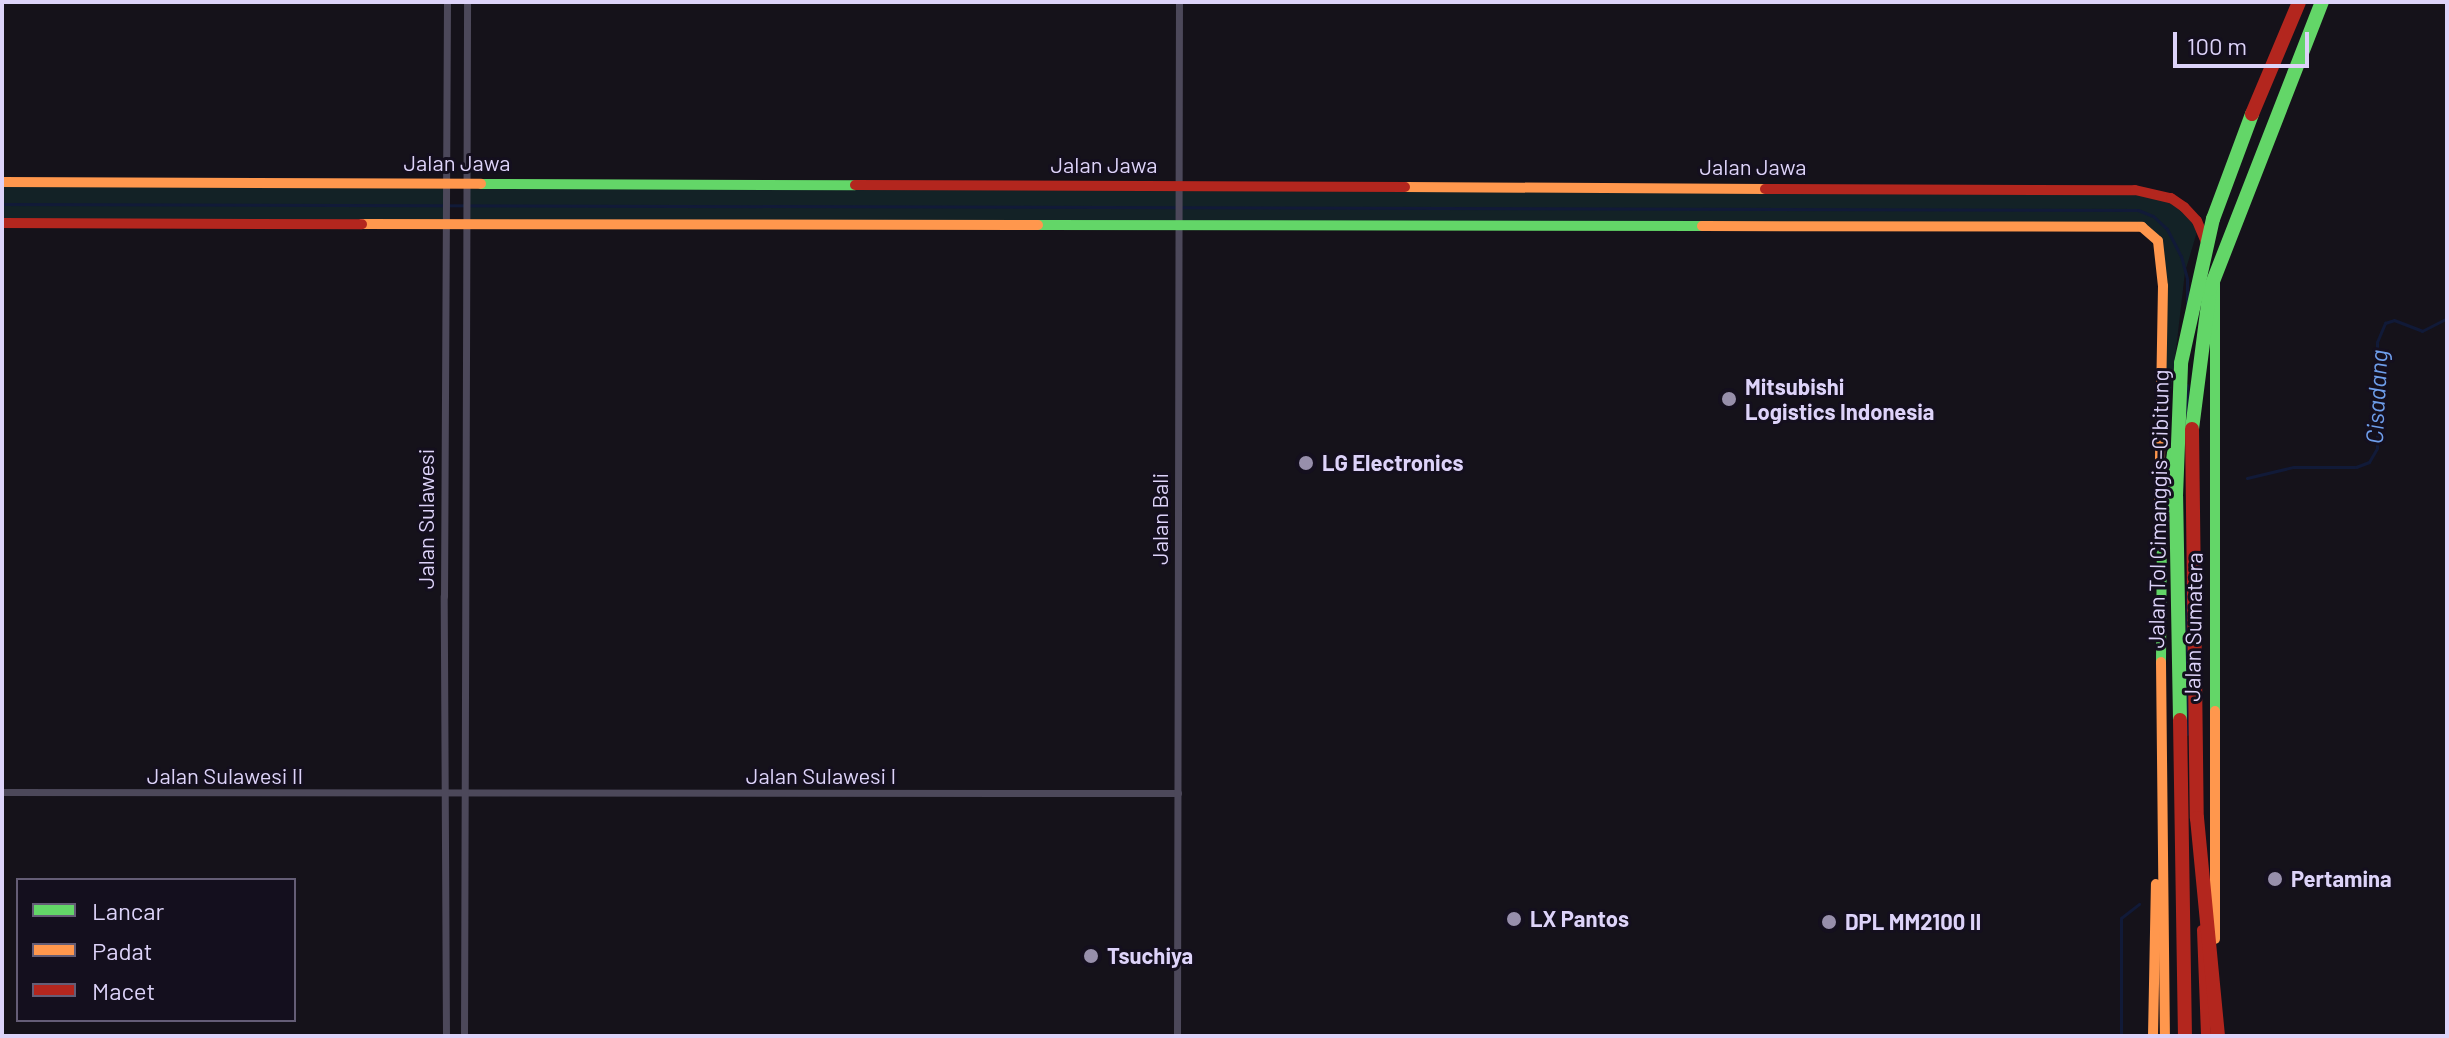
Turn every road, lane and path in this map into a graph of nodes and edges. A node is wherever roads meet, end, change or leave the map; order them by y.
1 (447, 2) edge
2 (467, 2) edge
3 (1179, 2) edge
4 (2299, 2) edge
5 (2322, 2) edge
6 (2, 182) edge
7 (446, 189) junction
8 (466, 189) junction
9 (1177, 191) junction
10 (446, 221) junction
11 (466, 221) junction
12 (2197, 221) joint
13 (1178, 222) junction
14 (2, 223) edge
15 (2177, 415) junction
16 (2, 792) edge
17 (1178, 793) junction
18 (465, 794) junction
19 (448, 795) junction
20 (2197, 818) junction
21 (446, 1036) edge
22 (464, 1036) edge
23 (1177, 1036) edge
24 (2153, 1036) edge
25 (2165, 1036) edge
26 (2185, 1036) edge
27 (2206, 1036) edge
28 (2216, 1036) edge

1 - 7 street, Jalan Sulawesi
2 - 8 street, Jalan Sulawesi
3 - 9 street, Jalan Bali
4 - 15 main road, Jalan Tol Cimanggis–Cibitung, bridge
5 - 20 main road, Jalan Tol Cimanggis–Cibitung, bridge
6 - 7 main road, Jalan Jawa
7 - 8 main road, Jalan Jawa
7 - 10 street, Jalan Sulawesi
8 - 9 main road, Jalan Jawa
8 - 11 street, Jalan Sulawesi
9 - 12 main road, Jalan Jawa
9 - 13 street, Jalan Bali
10 - 11 main road
10 - 14 main road
10 - 19 street, Jalan Sulawesi
11 - 13 main road
11 - 18 street, Jalan Sulawesi
12 - 28 main road, Jalan Sumatera
13 - 17 street, Jalan Bali
13 - 24 main road, Jalan Sumatera
15 - 25 main road, bridge
15 - 26 main road, Jalan Tol Cimanggis–Cibitung, bridge
16 - 19 street, Jalan Sulawesi II
17 - 18 street, Jalan Sulawesi I
17 - 23 street, Jalan Bali
18 - 19 street, Jalan Sulawesi II
18 - 22 street, Jalan Sulawesi
19 - 21 street, Jalan Sulawesi
20 - 27 main road, bridge
20 - 28 main road, bridge

